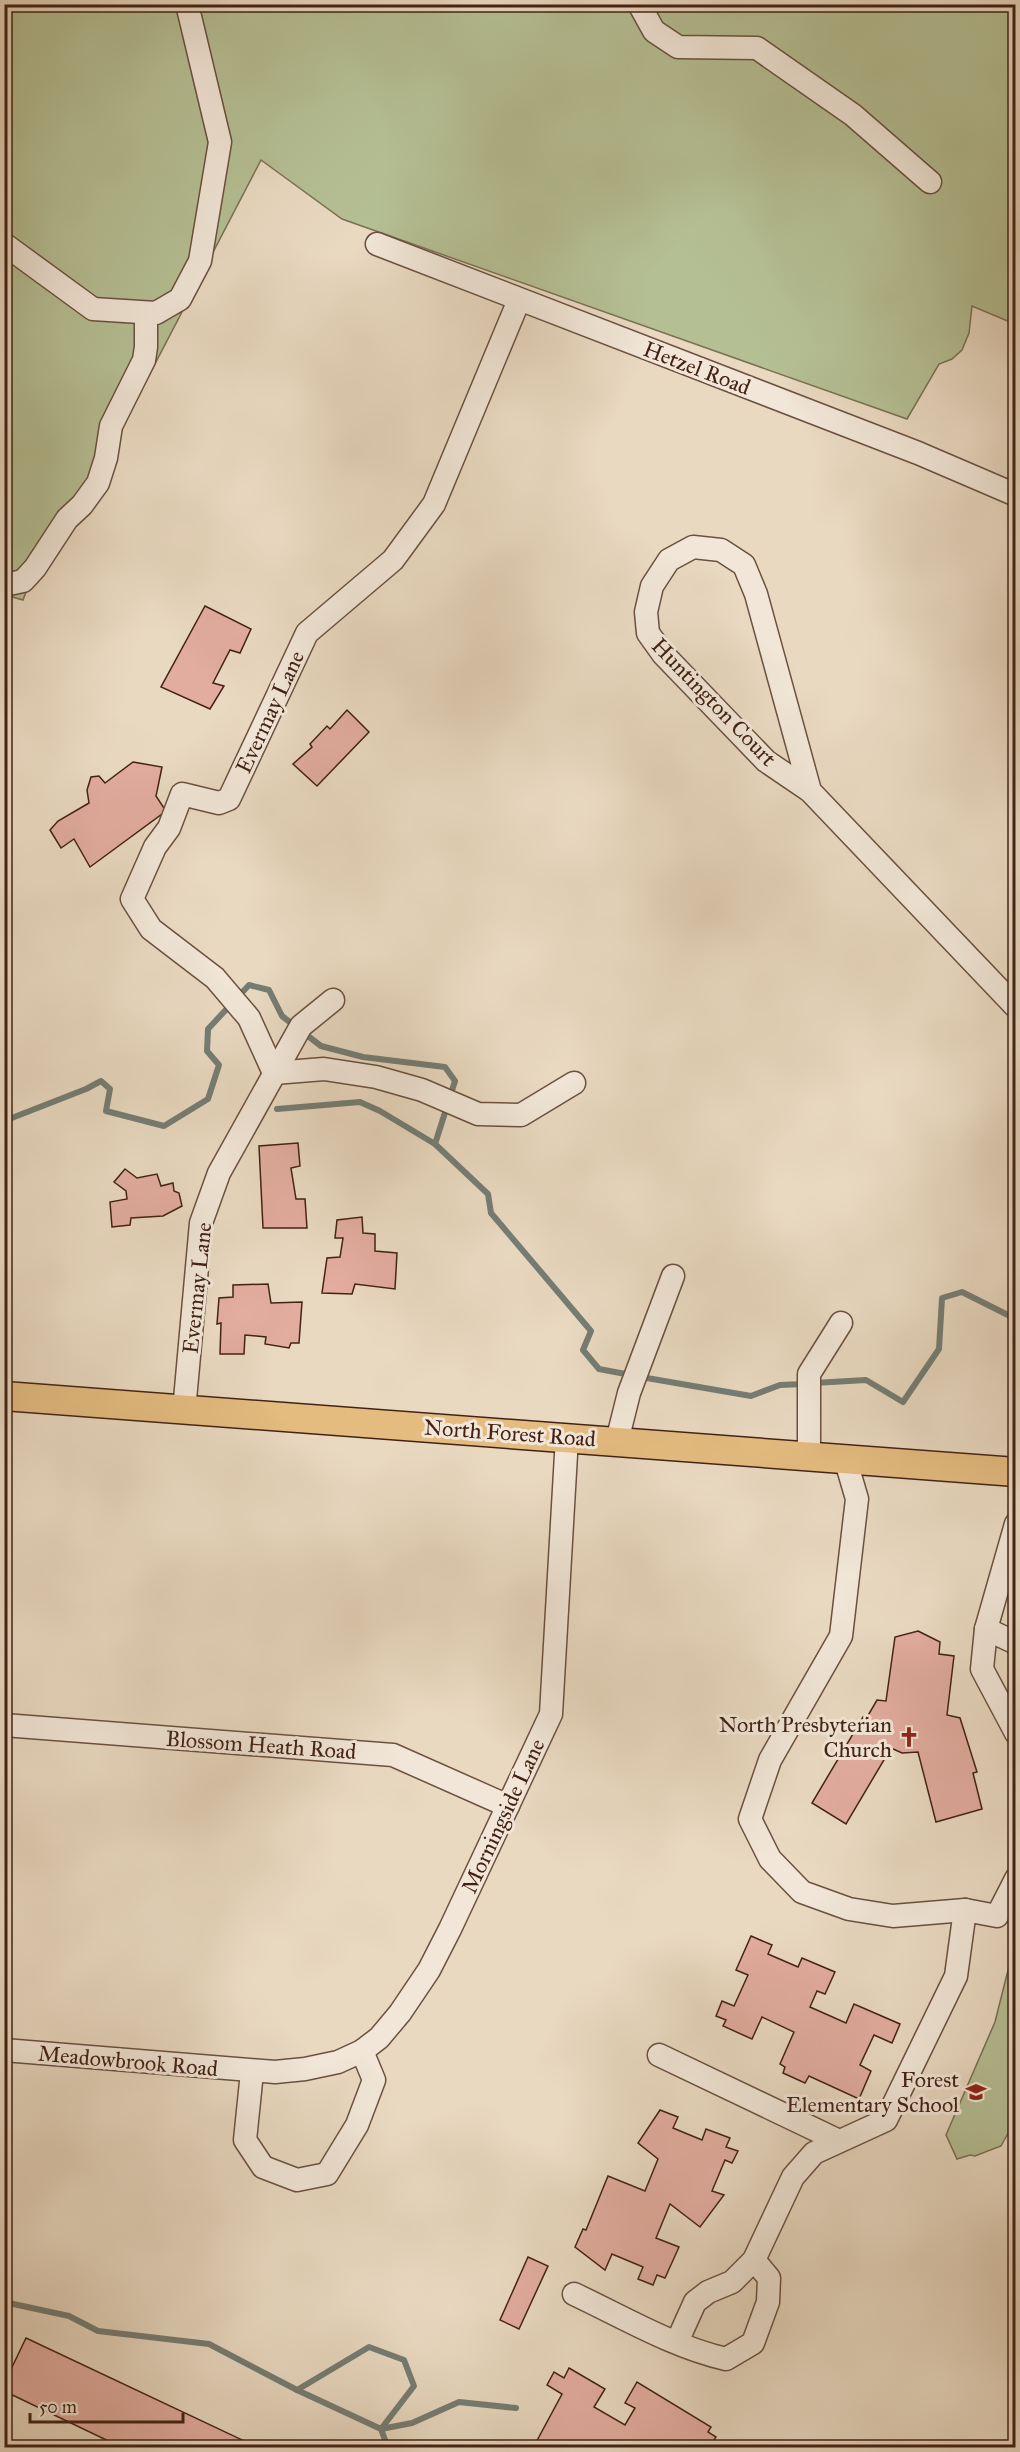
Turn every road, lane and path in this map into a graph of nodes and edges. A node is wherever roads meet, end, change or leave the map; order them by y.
1 (187, 4) edge
2 (639, 4) edge
3 (930, 182) dead end
4 (4, 244) edge
5 (377, 244) dead end
6 (519, 300) junction
7 (146, 313) junction
8 (1016, 495) edge
9 (4, 585) edge
10 (810, 791) junction
11 (333, 1000) dead end
12 (1016, 1003) edge
13 (274, 1073) junction
14 (574, 1083) dead end
15 (673, 1276) dead end
16 (841, 1323) dead end
17 (4, 1396) edge
18 (184, 1411) junction
19 (567, 1437) junction
20 (617, 1441) junction
21 (809, 1455) junction
22 (844, 1458) junction
23 (1016, 1472) edge
24 (1016, 1524) edge
25 (986, 1629) junction
26 (1016, 1643) edge
27 (4, 1725) edge
28 (1016, 1733) edge
29 (508, 1806) junction
30 (1016, 1879) edge
31 (965, 1910) junction
32 (4, 2050) edge
33 (362, 2051) junction
34 (659, 2055) dead end
35 (252, 2072) junction
36 (839, 2141) junction
37 (754, 2260) junction
38 (574, 2294) dead end
39 (677, 2342) junction

1 - 7 street
2 - 3 street
4 - 7 street
5 - 6 street, Hetzel Road
6 - 8 street, Hetzel Road
6 - 13 street, Evermay Lane
7 - 9 street
10 - 10 street, Huntington Court
10 - 12 street, Huntington Court
11 - 13 street, Evermay Lane
13 - 14 street
13 - 18 street, Evermay Lane
15 - 20 street
16 - 21 street
17 - 18 main road, North Forest Road
18 - 19 main road, North Forest Road
19 - 20 main road, North Forest Road
19 - 29 street, Morningside Lane
20 - 21 main road, North Forest Road
21 - 22 main road, North Forest Road
22 - 23 main road, North Forest Road
22 - 31 street
24 - 25 street
25 - 26 street
25 - 28 street
27 - 29 street, Blossom Heath Road
29 - 33 street, Morningside Lane
30 - 31 street
31 - 36 street
32 - 35 street, Meadowbrook Road
33 - 35 street, Morningside Lane
33 - 35 street
34 - 36 street
36 - 37 street
37 - 39 street
37 - 39 street
38 - 39 street

